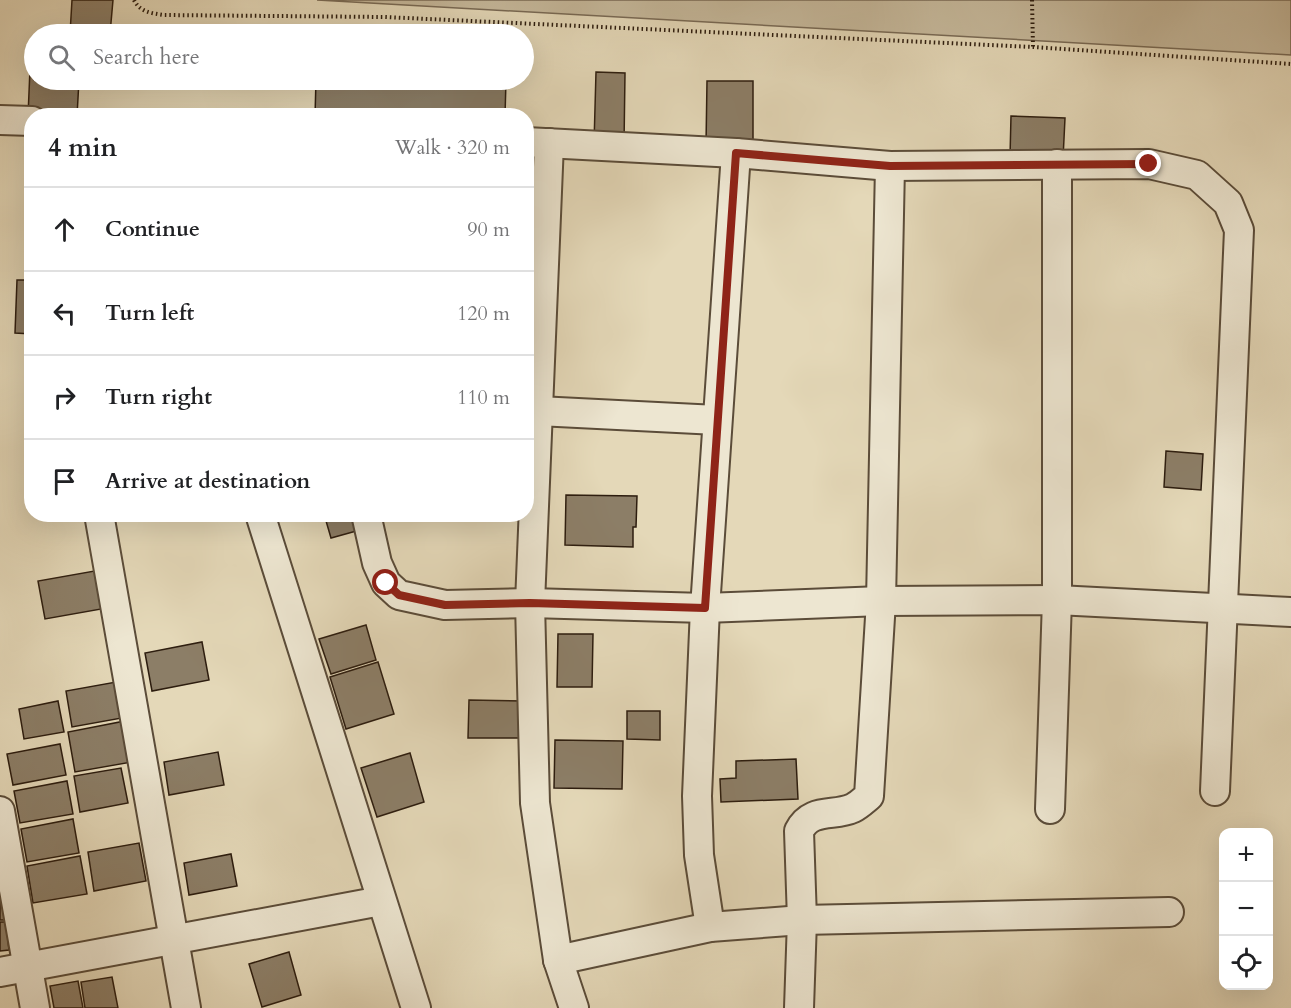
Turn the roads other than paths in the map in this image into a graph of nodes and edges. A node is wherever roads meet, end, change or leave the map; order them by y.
1 (0, 120) edge
2 (24, 121) edge
3 (538, 143) edge
4 (736, 153) junction
5 (1057, 164) junction
6 (890, 166) junction
7 (535, 300) edge
8 (538, 411) junction
9 (717, 420) junction
10 (534, 507) edge
11 (100, 522) edge
12 (263, 522) edge
13 (368, 522) edge
14 (533, 522) edge
15 (1057, 600) junction
16 (881, 602) junction
17 (530, 603) junction
18 (705, 608) junction
19 (1224, 610) junction
20 (1291, 612) edge
21 (1215, 791) dead end
22 (1050, 809) dead end
23 (0, 811) edge
24 (381, 901) junction
25 (1169, 912) dead end
26 (802, 920) junction
27 (710, 927) junction
28 (175, 939) junction
29 (558, 960) junction
30 (28, 967) junction
31 (0, 972) edge
32 (35, 1008) edge
33 (186, 1008) edge
34 (416, 1008) edge
35 (574, 1008) edge
36 (799, 1008) edge

1 - 2 street
3 - 4 street
3 - 7 street
4 - 6 street
4 - 9 street
5 - 6 street
5 - 15 street
5 - 19 street
6 - 16 street
7 - 8 street
8 - 9 street
8 - 10 street
9 - 18 street
11 - 28 street
12 - 24 street
13 - 17 street
14 - 17 street
15 - 16 street
15 - 19 street
15 - 22 street
16 - 18 street
16 - 26 street
17 - 18 street
17 - 29 street
18 - 27 street
19 - 20 street
19 - 21 street
23 - 30 street
24 - 28 street
24 - 34 street
25 - 26 street
26 - 27 street
26 - 36 street
27 - 29 street
28 - 30 street
28 - 33 street
29 - 35 street
30 - 31 street
30 - 32 street

